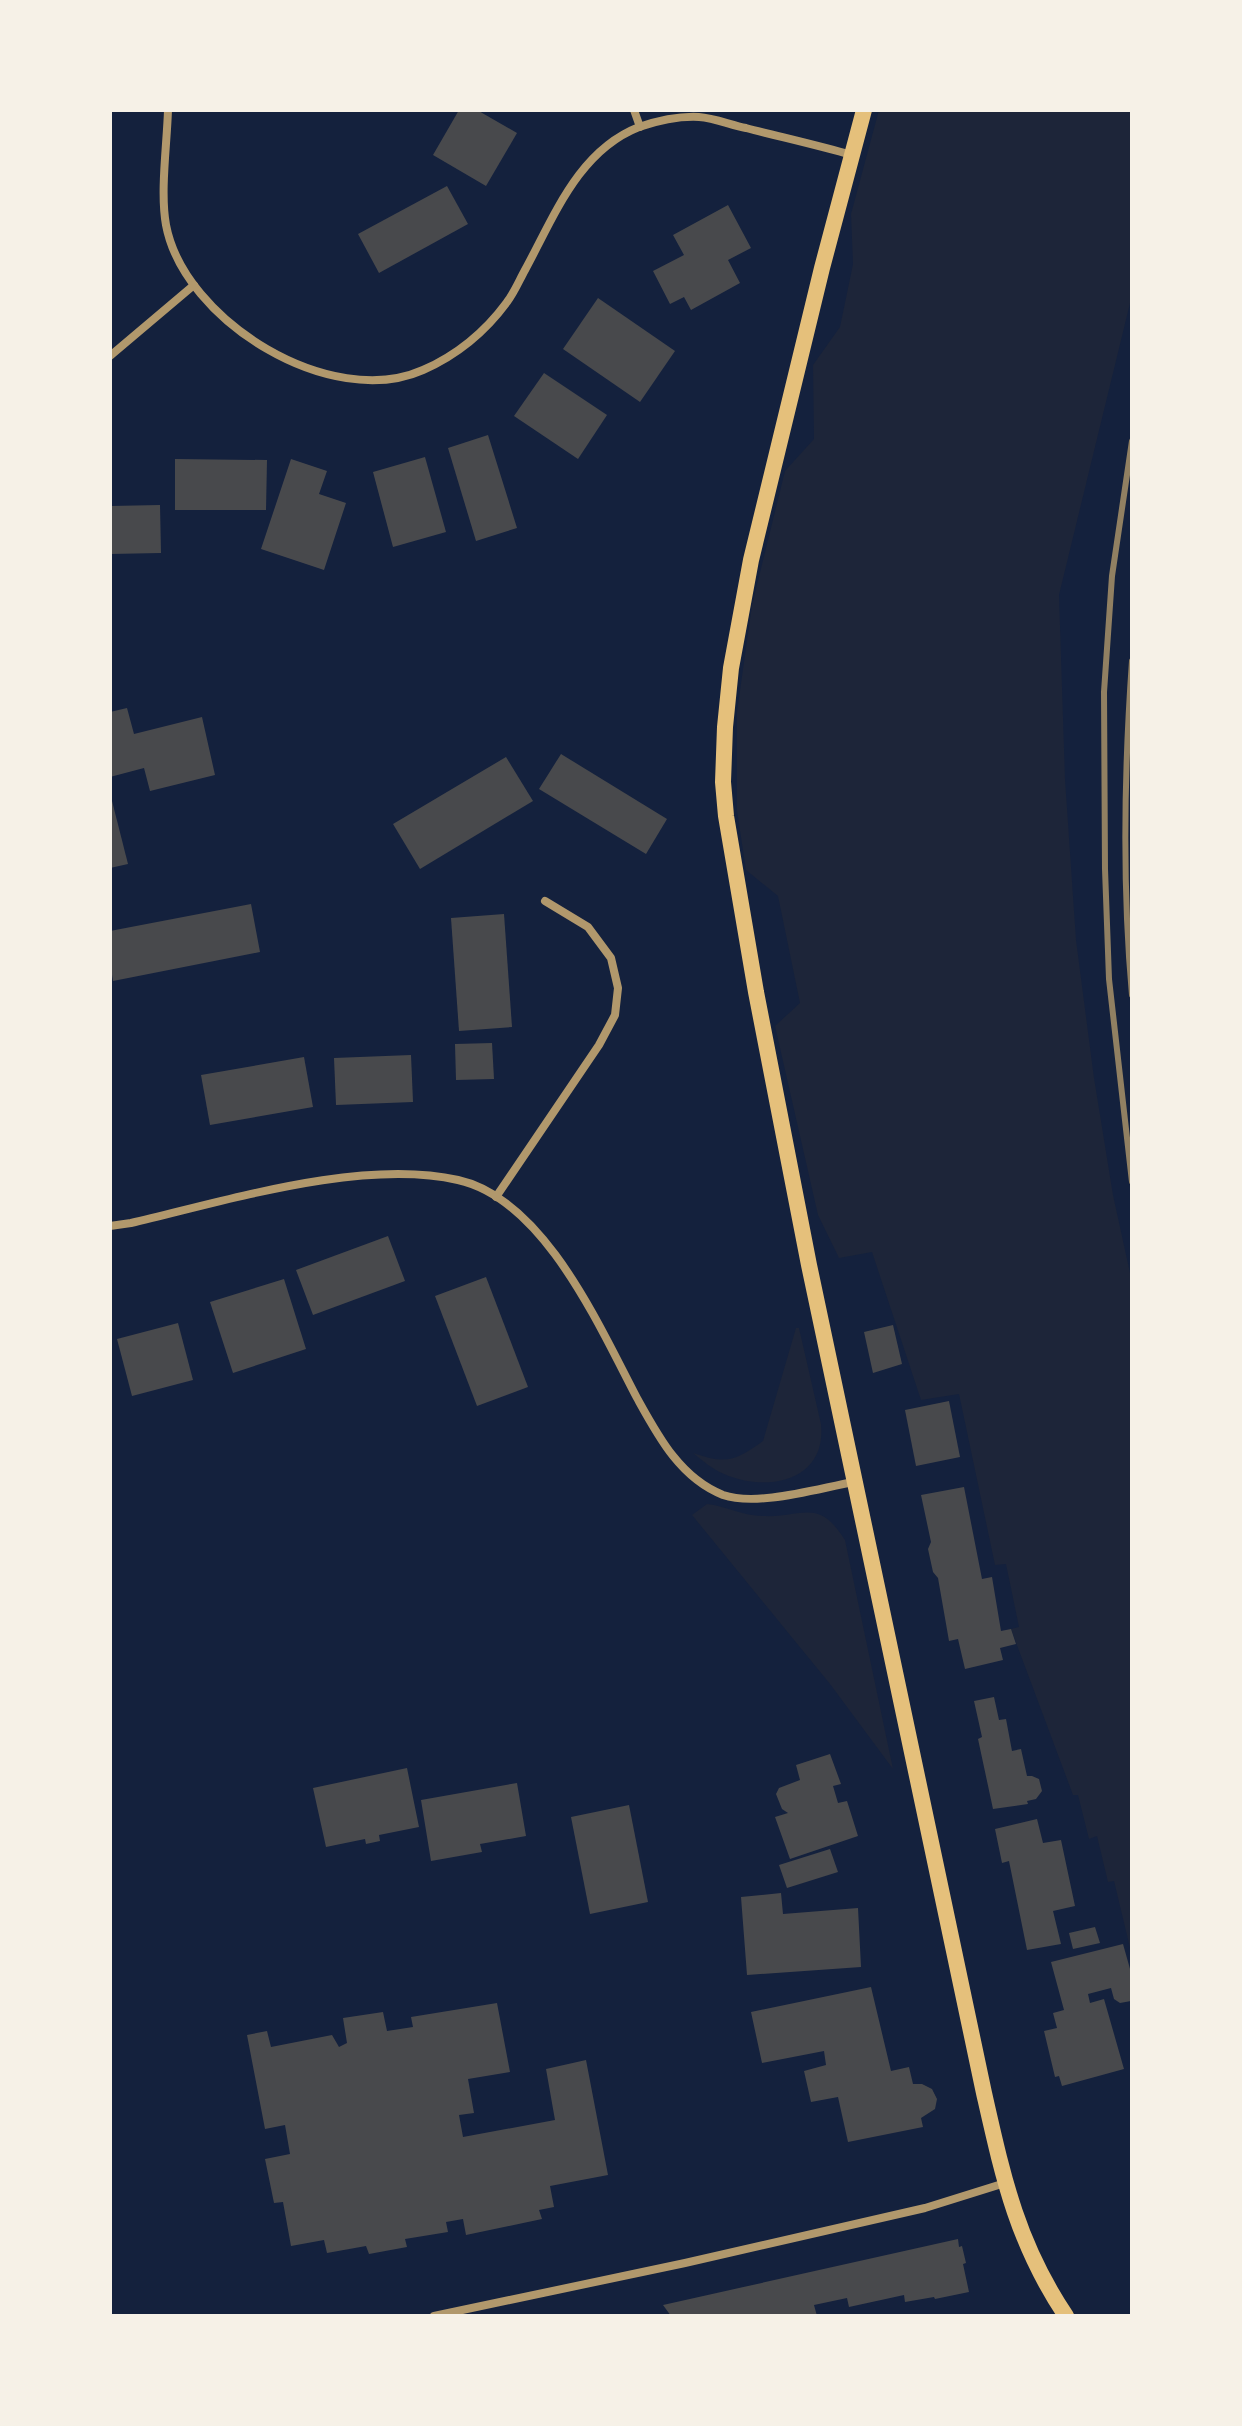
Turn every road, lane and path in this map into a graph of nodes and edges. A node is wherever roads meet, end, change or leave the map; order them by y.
1 (168, 110) edge
2 (634, 110) edge
3 (864, 110) edge
4 (640, 127) junction
5 (852, 155) junction
6 (194, 285) junction
7 (110, 356) edge
8 (545, 901) dead end
9 (496, 1197) junction
10 (110, 1226) edge
11 (855, 1481) junction
12 (1005, 2183) junction
13 (434, 2316) edge
14 (1066, 2316) edge

1 - 6 street
2 - 4 street
3 - 5 main road
4 - 5 street
4 - 6 street
5 - 11 main road
6 - 7 street
8 - 9 street
9 - 10 street
9 - 11 street
11 - 12 main road
12 - 13 street
12 - 14 main road

